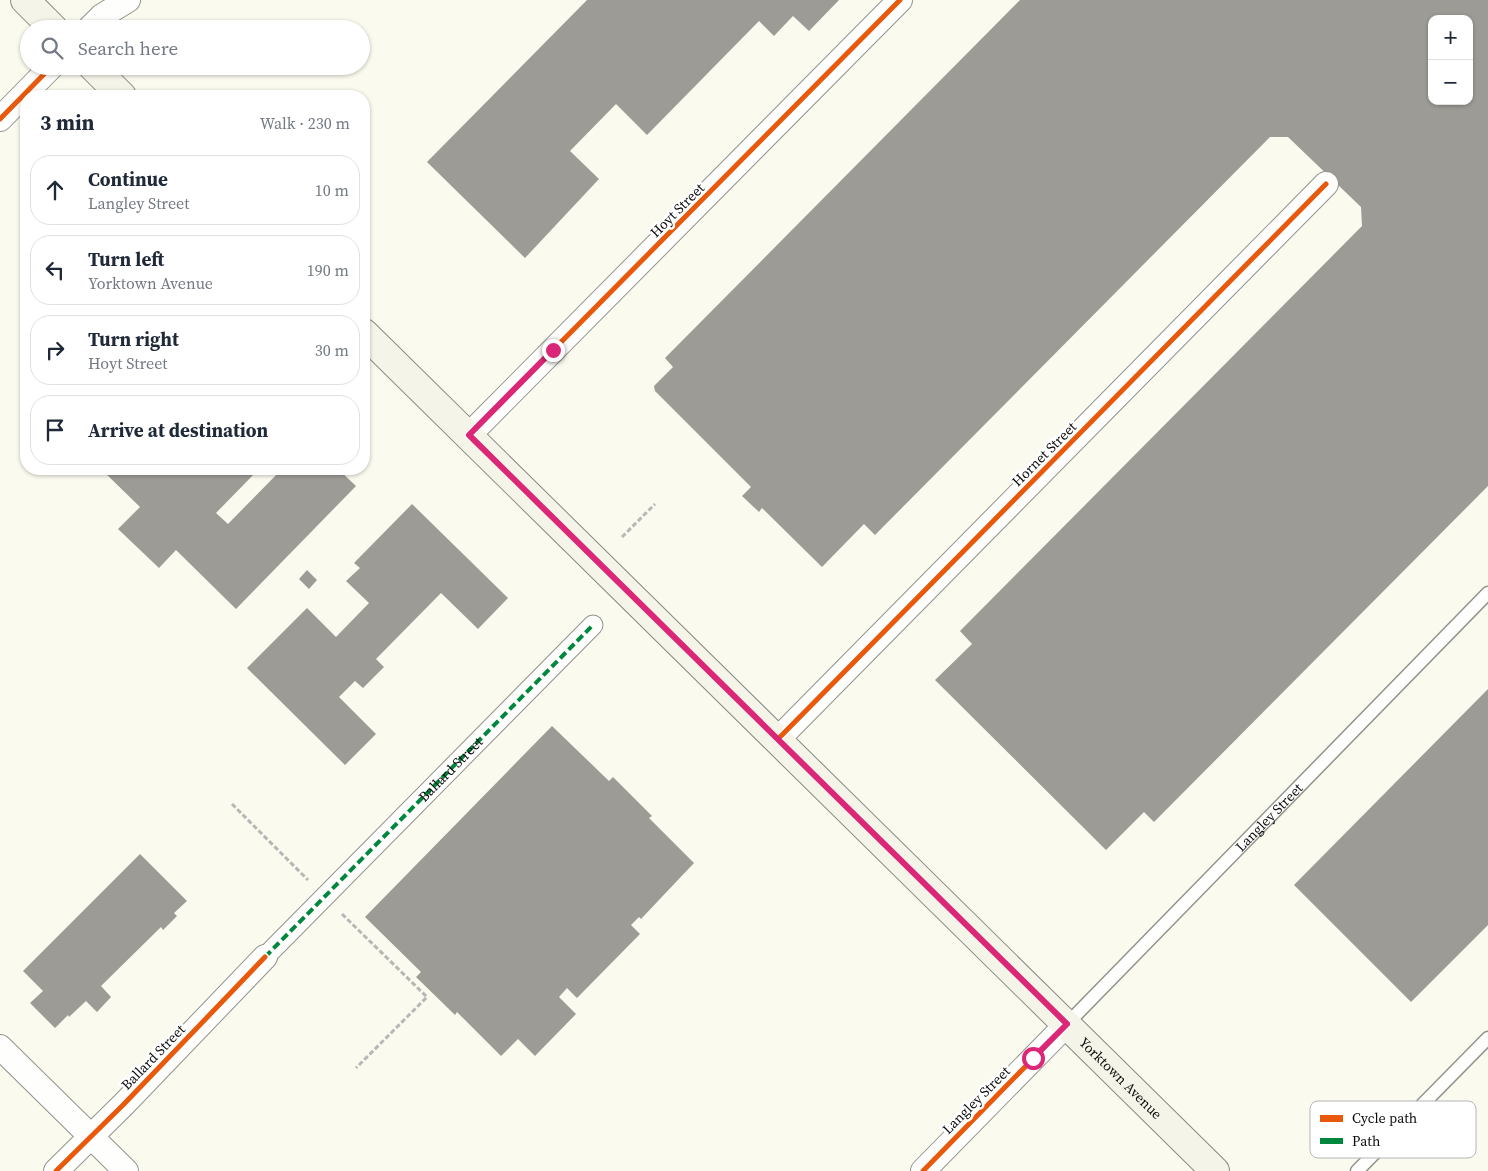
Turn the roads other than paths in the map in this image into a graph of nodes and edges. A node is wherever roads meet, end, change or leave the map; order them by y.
1 (25, 0) edge
2 (128, 0) edge
3 (900, 0) edge
4 (45, 20) edge
5 (98, 20) edge
6 (43, 75) edge
7 (101, 75) edge
8 (28, 90) edge
9 (116, 90) edge
10 (20, 99) edge
11 (0, 119) edge
12 (1326, 184) dead end
13 (370, 338) edge
14 (469, 435) junction
15 (1488, 593) edge
16 (593, 625) dead end
17 (778, 740) junction
18 (265, 957) joint
19 (1067, 1024) junction
20 (1488, 1038) edge
21 (0, 1047) edge
22 (1426, 1101) edge
23 (90, 1136) junction
24 (1370, 1158) edge
25 (56, 1171) edge
26 (126, 1171) edge
27 (922, 1171) edge
28 (1215, 1171) edge
29 (1357, 1171) edge

1 - 4 main road
2 - 5 street
3 - 14 street, Hoyt Street
6 - 8 street
7 - 9 main road
10 - 11 street
12 - 17 street, Hornet Street
13 - 14 main road, Yorktown Avenue
14 - 17 main road, Yorktown Avenue
15 - 19 lane, Langley Street
16 - 18 street, Ballard Street
17 - 19 main road, Yorktown Avenue
18 - 23 street, Ballard Street
19 - 27 street, Langley Street
19 - 28 main road, Yorktown Avenue
20 - 22 lane
21 - 23 street
23 - 25 street, Ballard Street
23 - 26 street
24 - 29 lane

